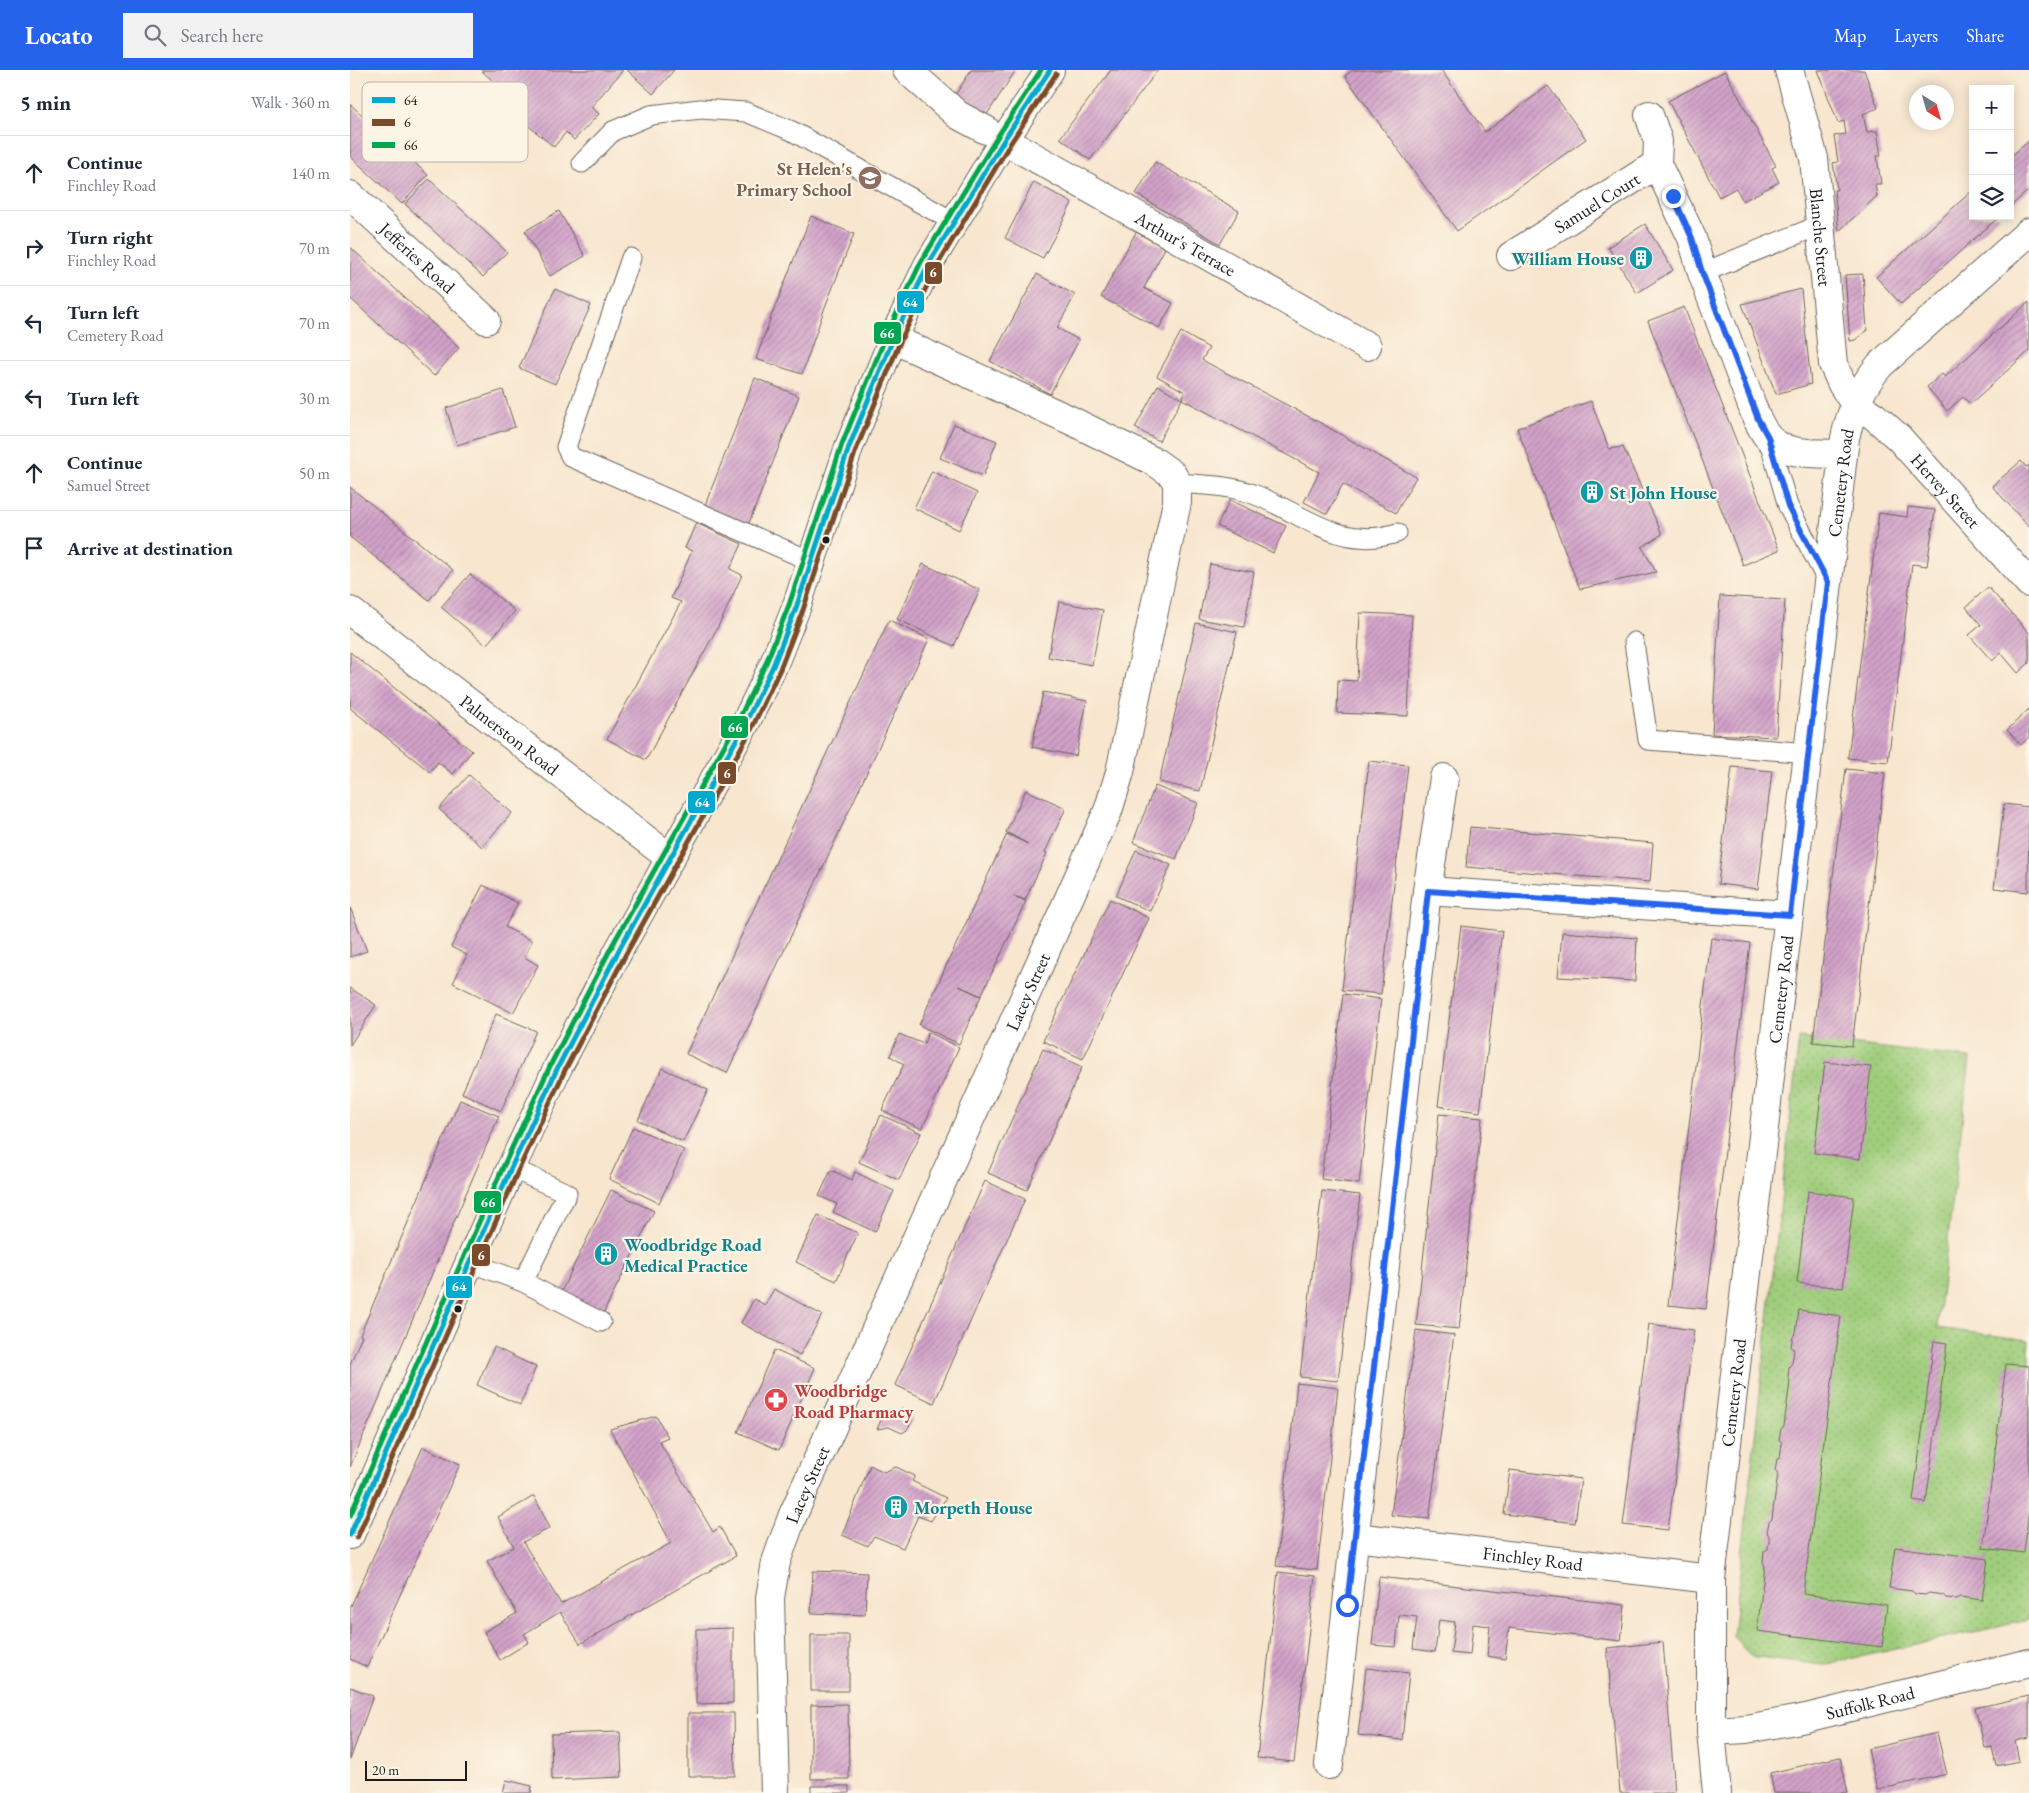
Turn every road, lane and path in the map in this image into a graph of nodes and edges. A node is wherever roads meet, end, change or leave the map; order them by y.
1 (907, 70) edge
2 (1050, 70) edge
3 (1789, 70) edge
4 (1649, 114) dead end
5 (995, 135) junction
6 (582, 164) dead end
7 (1657, 164) junction
8 (350, 195) edge
9 (954, 222) junction
10 (1820, 225) junction
11 (2029, 232) edge
12 (1511, 256) dead end
13 (631, 258) dead end
14 (1702, 272) junction
15 (486, 320) dead end
16 (893, 339) junction
17 (1367, 346) dead end
18 (1855, 404) junction
19 (1768, 437) junction
20 (1843, 454) junction
21 (1177, 483) junction
22 (1397, 533) dead end
23 (811, 561) junction
24 (1828, 582) junction
25 (2029, 583) edge
26 (350, 611) edge
27 (1634, 642) dead end
28 (1809, 753) junction
29 (1444, 778) dead end
30 (670, 858) junction
31 (1428, 891) junction
32 (1790, 915) junction
33 (511, 1168) junction
34 (469, 1262) junction
35 (523, 1282) junction
36 (601, 1322) dead end
37 (350, 1535) edge
38 (1355, 1537) junction
39 (1711, 1579) junction
40 (2029, 1663) edge
41 (1711, 1731) junction
42 (1329, 1765) dead end
43 (775, 1793) edge
44 (1717, 1793) edge

1 - 5 street, Arthur's Terrace
2 - 5 street
3 - 10 street, Blanche Street
4 - 7 street
5 - 9 street
5 - 17 street, Arthur's Terrace
6 - 9 lane
7 - 12 street, Samuel Court
7 - 14 street
8 - 15 street, Jefferies Road
9 - 16 street
10 - 14 lane
10 - 18 street, Blanche Street
11 - 18 street, Cemetery Road
13 - 23 lane
14 - 19 street
16 - 21 street
16 - 23 street
18 - 20 street, Cemetery Road
18 - 25 street, Hervey Street
19 - 20 street
19 - 24 lane
20 - 24 street, Cemetery Road
21 - 22 lane
21 - 43 street, Lacey Street
23 - 30 street
24 - 28 street, Cemetery Road
26 - 30 street, Palmerston Road
27 - 28 lane
28 - 32 street, Cemetery Road
29 - 31 street
30 - 33 street
31 - 32 street
31 - 38 street
32 - 39 street, Cemetery Road
33 - 34 street
33 - 35 lane
34 - 35 lane
34 - 37 street
35 - 36 lane
38 - 39 street, Finchley Road
38 - 42 street
39 - 41 street, Cemetery Road
40 - 41 street, Suffolk Road
41 - 44 street, Cemetery Road

